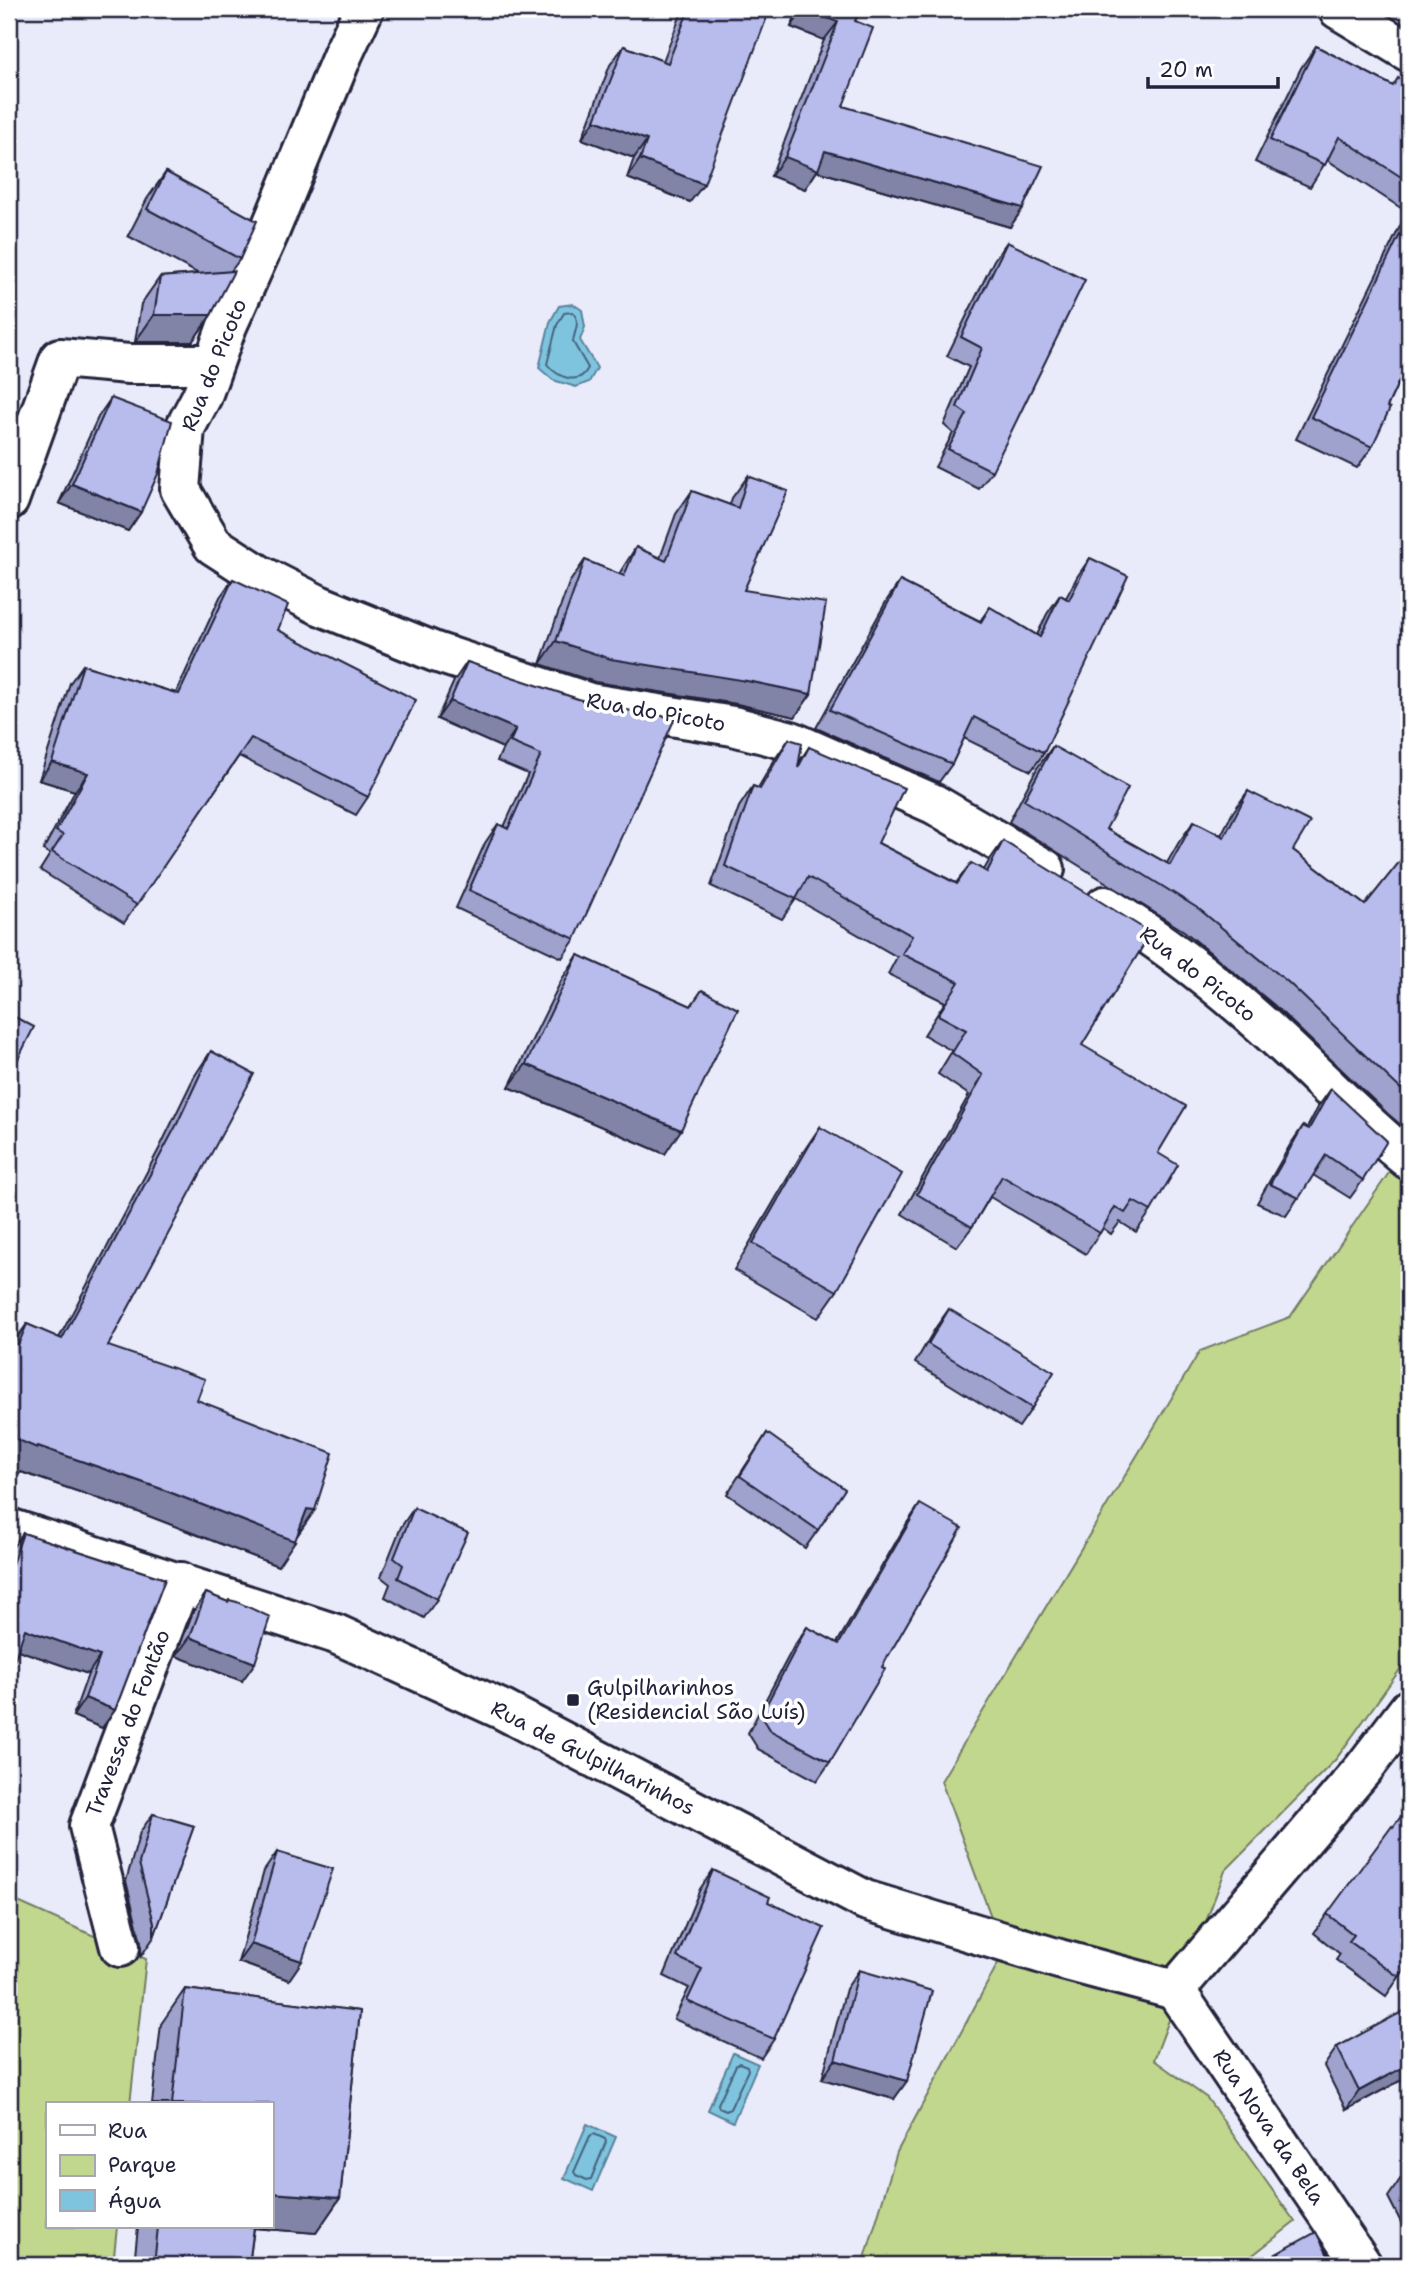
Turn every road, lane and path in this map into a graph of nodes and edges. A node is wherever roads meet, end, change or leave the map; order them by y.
1 (364, 9) edge
2 (1338, 9) edge
3 (1409, 52) edge
4 (213, 364) junction
5 (9, 500) edge
6 (1409, 1160) edge
7 (9, 1528) edge
8 (181, 1582) junction
9 (1409, 1709) edge
10 (120, 1947) dead end
11 (1175, 1990) junction
12 (1362, 2265) edge

1 - 4 street, Rua do Picoto
2 - 3 street
4 - 5 street
4 - 6 street, Rua do Picoto
7 - 8 street, Rua de Gulpilharinhos
8 - 10 street, Travessa do Fontão
8 - 11 street, Rua de Gulpilharinhos
9 - 11 street
11 - 12 street, Rua Nova da Bela

